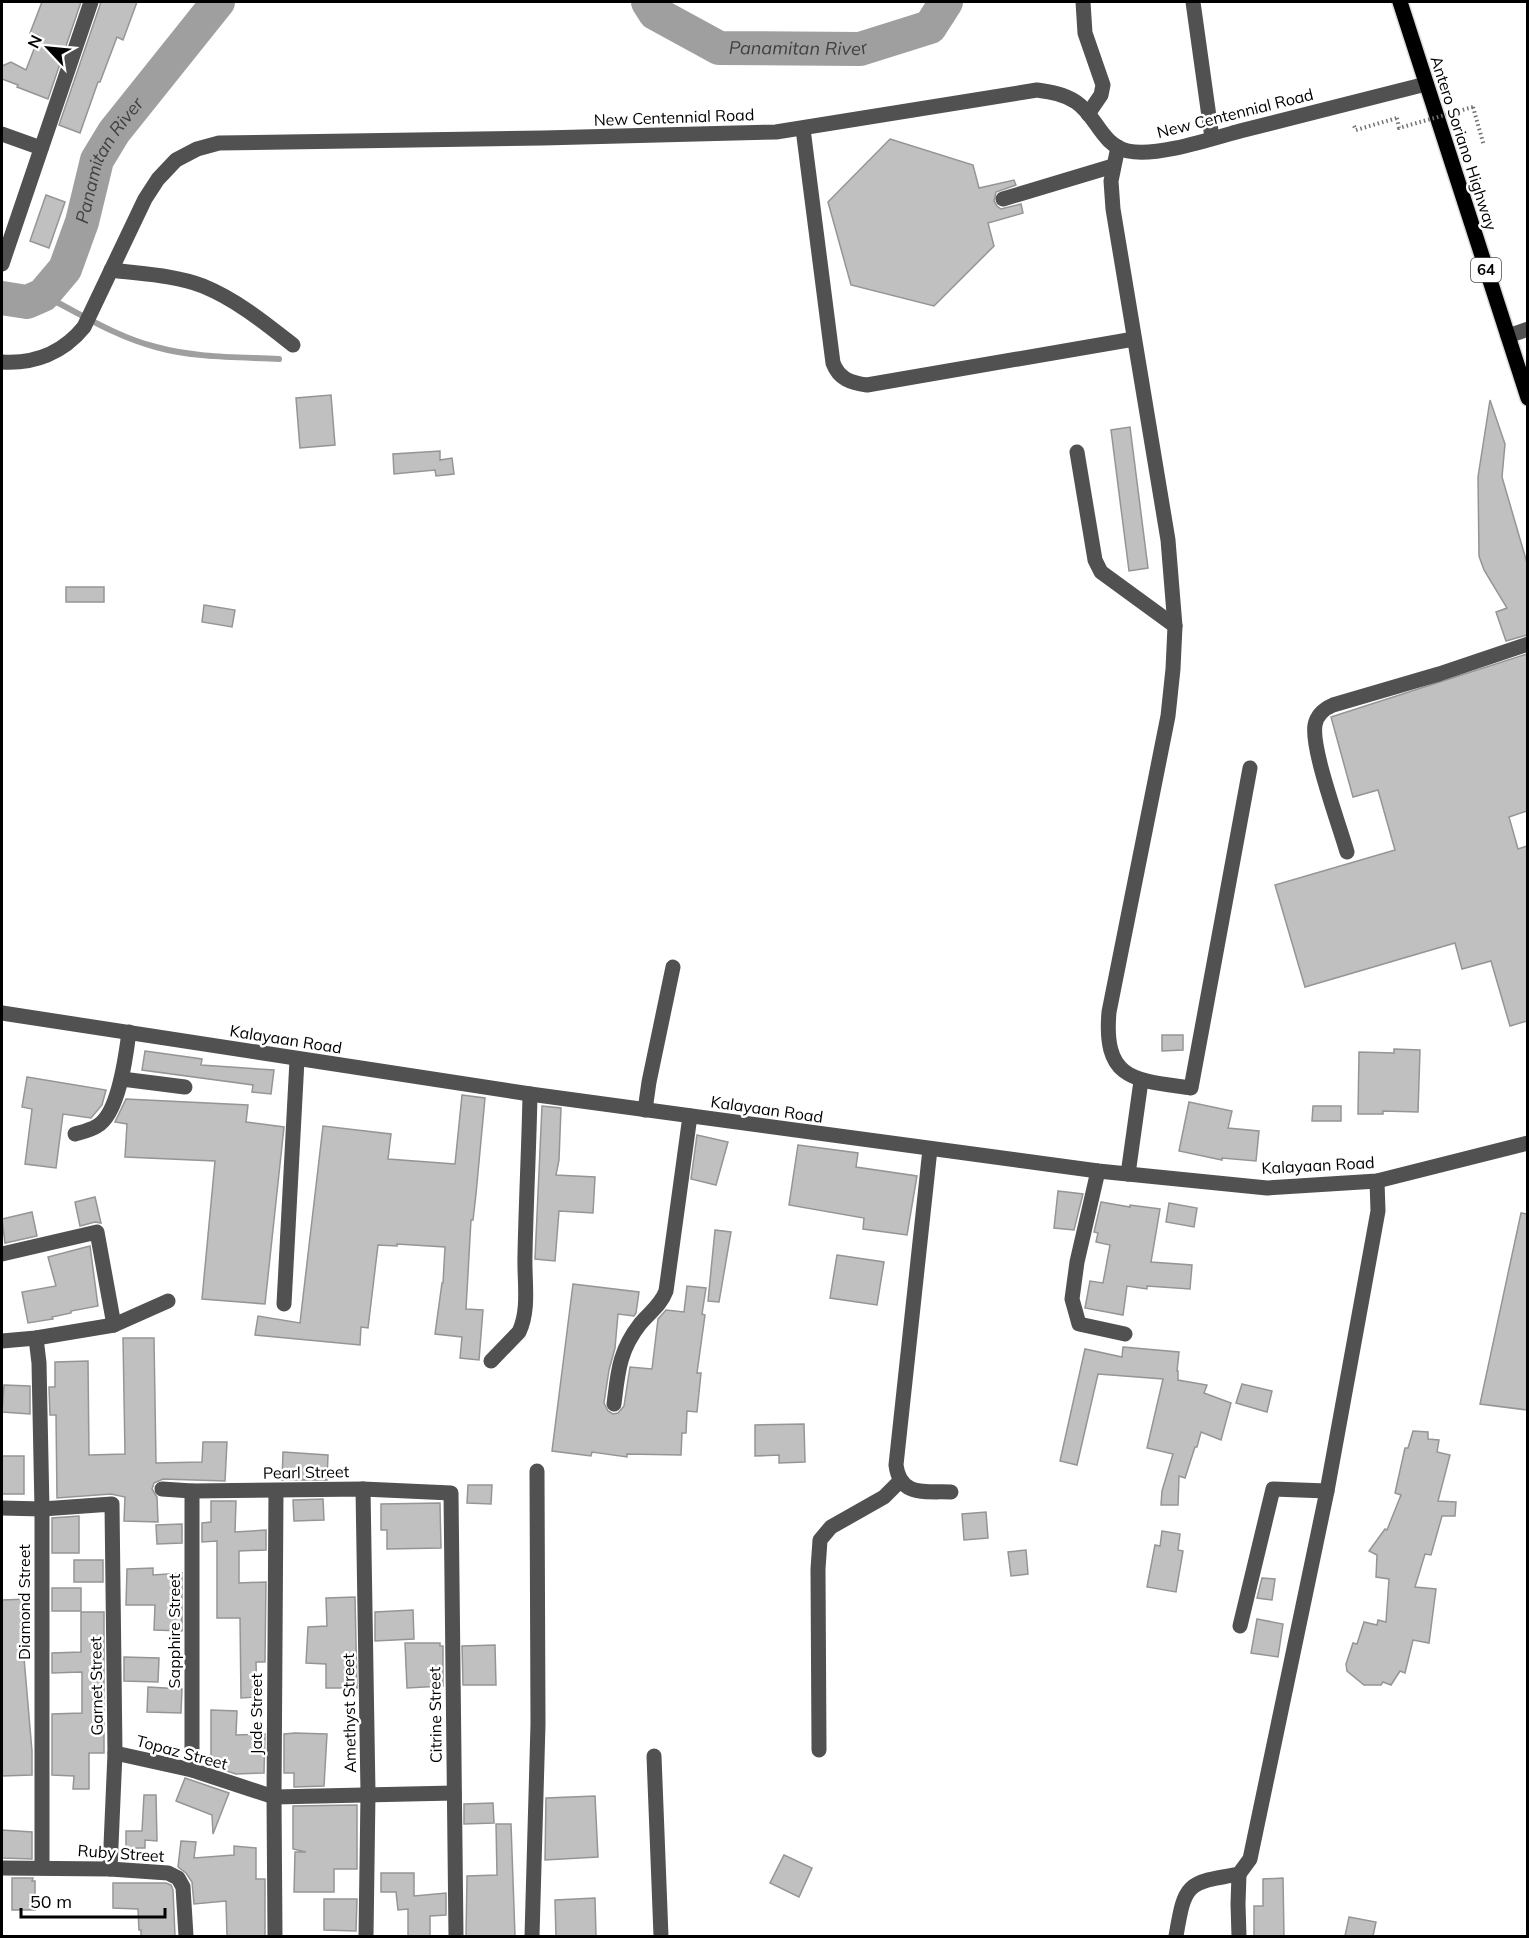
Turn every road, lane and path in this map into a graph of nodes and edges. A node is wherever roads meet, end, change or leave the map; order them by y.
1 (91, 2) edge
2 (1083, 2) edge
3 (1193, 2) edge
4 (1400, 2) edge
5 (1426, 84) junction
6 (1088, 114) junction
7 (1354, 126) dead end
8 (803, 129) junction
9 (2, 134) edge
10 (1212, 138) junction
11 (1484, 146) dead end
12 (1118, 147) junction
13 (41, 148) junction
14 (1113, 166) junction
15 (1003, 199) dead end
16 (4, 258) edge
17 (111, 270) junction
18 (1527, 329) edge
19 (1508, 336) junction
20 (1134, 339) junction
21 (293, 345) dead end
22 (2, 362) edge
23 (1527, 398) edge
24 (1077, 452) dead end
25 (1175, 626) junction
26 (1527, 644) edge
27 (1250, 768) dead end
28 (1347, 852) dead end
29 (673, 967) dead end
30 (2, 1013) edge
31 (129, 1032) junction
32 (297, 1059) junction
33 (122, 1078) junction
34 (1141, 1081) junction
35 (185, 1086) dead end
36 (530, 1095) junction
37 (645, 1110) junction
38 (690, 1116) junction
39 (75, 1134) dead end
40 (1527, 1143) edge
41 (930, 1149) junction
42 (1098, 1171) junction
43 (1128, 1174) junction
44 (1377, 1181) junction
45 (2, 1254) edge
46 (168, 1301) dead end
47 (284, 1304) dead end
48 (114, 1325) junction
49 (1125, 1334) dead end
50 (36, 1338) junction
51 (2, 1341) edge
52 (491, 1361) dead end
53 (614, 1404) dead end
54 (537, 1471) dead end
55 (900, 1481) junction
56 (162, 1489) dead end
57 (363, 1489) junction
58 (192, 1491) junction
59 (276, 1491) junction
60 (1327, 1491) junction
61 (951, 1492) dead end
62 (451, 1493) joint
63 (2, 1508) edge
64 (42, 1509) junction
65 (1240, 1626) dead end
66 (819, 1750) dead end
67 (115, 1753) junction
68 (654, 1756) dead end
69 (192, 1770) junction
70 (368, 1793) junction
71 (454, 1793) junction
72 (274, 1797) junction
73 (42, 1867) junction
74 (2, 1868) edge
75 (110, 1869) junction
76 (1239, 1874) junction
77 (186, 1936) edge
78 (275, 1936) edge
79 (366, 1936) edge
80 (456, 1936) edge
81 (532, 1936) edge
82 (661, 1936) edge
83 (1176, 1936) edge
84 (1239, 1936) edge

1 - 13 street
2 - 6 street
3 - 10 street
4 - 5 main road, Antero Soriano Highway / 64
5 - 10 street, New Centennial Road
5 - 19 main road, Antero Soriano Highway / 64
6 - 8 street, New Centennial Road
6 - 12 street, New Centennial Road
7 - 11 path, bridge
8 - 17 street, New Centennial Road
8 - 20 street
9 - 13 street
10 - 12 street, New Centennial Road
12 - 14 street
13 - 16 street
14 - 15 street
14 - 20 street
17 - 21 street
17 - 22 street, New Centennial Road
18 - 19 street
19 - 23 main road, Antero Soriano Highway / 64
20 - 25 street
24 - 25 street
25 - 34 street
26 - 28 street
27 - 34 street
29 - 37 street
30 - 31 street, Kalayaan Road
31 - 32 street, Kalayaan Road
31 - 33 street
32 - 36 street, Kalayaan Road
32 - 47 street
33 - 35 street
33 - 39 street
34 - 43 street
36 - 37 street, Kalayaan Road
36 - 52 street
37 - 38 street, Kalayaan Road
38 - 41 street, Kalayaan Road
38 - 53 street
40 - 44 street, Kalayaan Road
41 - 42 street, Kalayaan Road
41 - 55 street
42 - 43 street, Kalayaan Road
42 - 49 street
43 - 44 street, Kalayaan Road
44 - 60 street
45 - 48 street
46 - 48 street
48 - 50 street
50 - 51 street
50 - 64 street, Diamond Street
54 - 81 street
55 - 61 street
55 - 66 street
56 - 58 street, Pearl Street
57 - 59 street, Pearl Street
57 - 62 street, Pearl Street
57 - 70 street, Amethyst Street
58 - 59 street, Pearl Street
58 - 69 street, Sapphire Street
59 - 72 street, Jade Street
60 - 65 street
60 - 76 street
62 - 71 street, Citrine Street
63 - 64 street
64 - 67 street, Garnet Street
64 - 73 street, Diamond Street
67 - 69 street, Topaz Street
67 - 75 street, Garnet Street
68 - 82 street
69 - 72 street, Topaz Street
70 - 71 street, Topaz Street
70 - 72 street, Topaz Street
70 - 79 street, Amethyst Street
71 - 80 street, Citrine Street
72 - 78 street, Jade Street
73 - 74 street, Ruby Street
73 - 75 street, Ruby Street
75 - 77 street, Ruby Street
76 - 83 street
76 - 84 street

